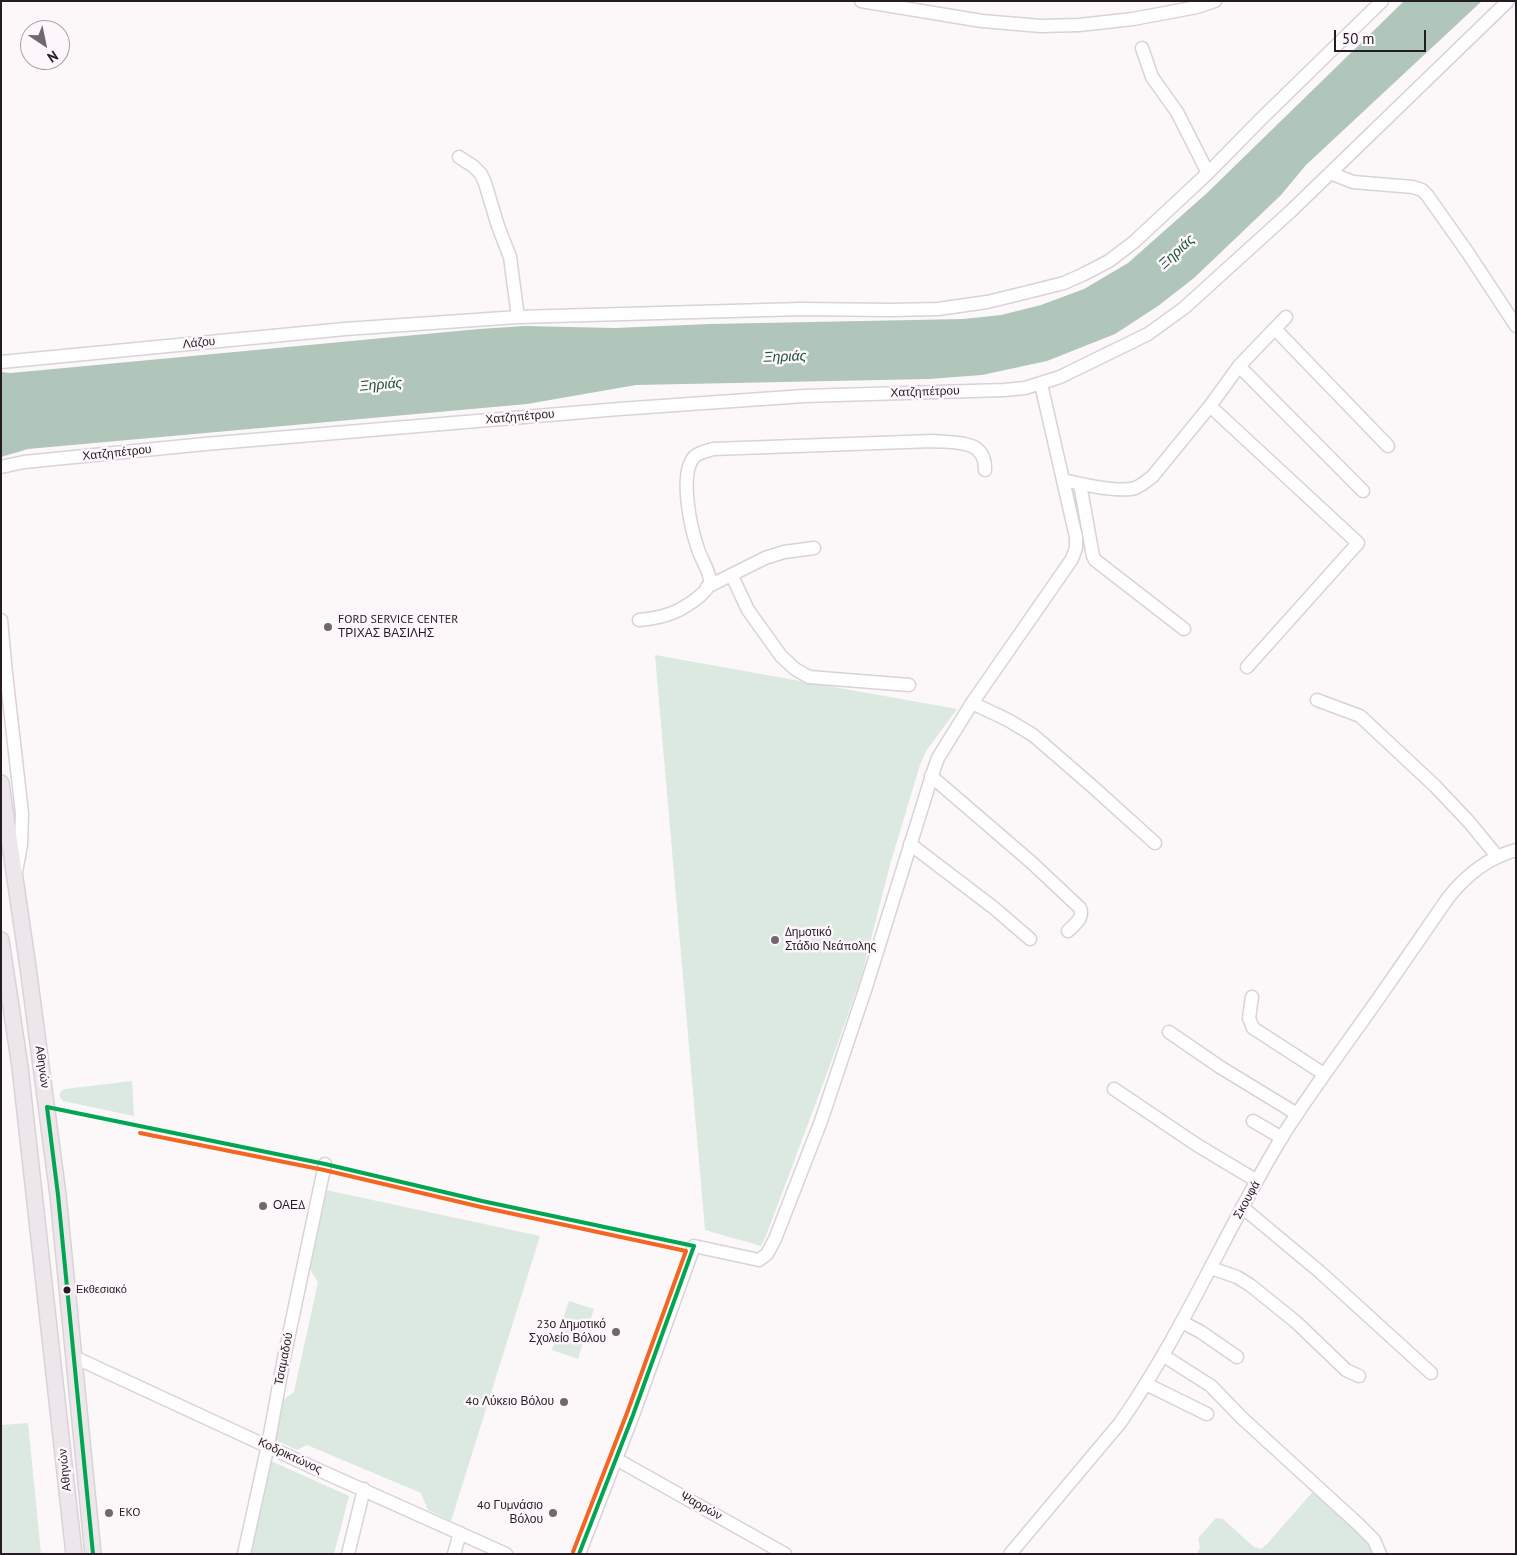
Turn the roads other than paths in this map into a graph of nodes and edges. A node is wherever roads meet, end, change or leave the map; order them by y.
1 (861, 1) edge
2 (1215, 1) edge
3 (1382, 1) edge
4 (1508, 1) edge
5 (1142, 48) dead end
6 (460, 157) dead end
7 (1208, 173) junction
8 (1330, 173) junction
9 (518, 317) junction
10 (1286, 317) dead end
11 (1516, 326) edge
12 (1275, 329) junction
13 (1, 362) edge
14 (1239, 366) junction
15 (1041, 384) junction
16 (1210, 406) junction
17 (1388, 446) dead end
18 (1, 467) edge
19 (985, 470) dead end
20 (1063, 480) junction
21 (1080, 484) junction
22 (1364, 491) dead end
23 (814, 548) dead end
24 (732, 576) junction
25 (707, 587) junction
26 (1, 620) edge
27 (639, 620) dead end
28 (1184, 629) dead end
29 (1247, 667) dead end
30 (909, 685) dead end
31 (1317, 700) dead end
32 (972, 703) junction
33 (931, 776) junction
34 (1, 783) edge
35 (1155, 843) dead end
36 (910, 844) junction
37 (1516, 850) edge
38 (1497, 856) junction
39 (15, 879) junction
40 (1068, 931) dead end
41 (1030, 939) dead end
42 (1, 940) edge
43 (1252, 997) dead end
44 (1169, 1032) dead end
45 (1324, 1074) junction
46 (1114, 1089) dead end
47 (1297, 1114) junction
48 (1253, 1121) dead end
49 (1282, 1138) junction
50 (325, 1164) dead end
51 (1258, 1181) junction
52 (1242, 1207) junction
53 (1211, 1268) junction
54 (1182, 1322) junction
55 (1164, 1356) junction
56 (74, 1357) junction
57 (1237, 1357) dead end
58 (1431, 1373) dead end
59 (1359, 1376) dead end
60 (1146, 1384) junction
61 (1207, 1414) dead end
62 (268, 1446) junction
63 (616, 1459) junction
64 (364, 1489) junction
65 (460, 1533) junction
66 (770, 1550) edge
67 (74, 1554) edge
68 (93, 1554) edge
69 (244, 1554) edge
70 (348, 1554) edge
71 (454, 1554) edge
72 (506, 1554) edge
73 (579, 1554) edge
74 (785, 1554) edge
75 (1010, 1554) edge
76 (1380, 1554) edge

1 - 2 street
3 - 7 street, Λάζου
4 - 8 street, Χατζηπέτρου
5 - 7 street
6 - 9 street
7 - 9 street, Λάζου
8 - 11 street
8 - 15 street, Χατζηπέτρου
9 - 13 street, Λάζου
10 - 12 street
12 - 14 street
12 - 17 street
14 - 16 street
14 - 22 street
15 - 18 street, Χατζηπέτρου
15 - 20 street
16 - 21 street
16 - 29 street
19 - 25 street
20 - 21 street
20 - 32 street
21 - 28 street
23 - 24 street
24 - 25 street
24 - 30 street
25 - 27 street
26 - 39 street, Αθηνών
31 - 38 street
32 - 33 street
32 - 35 street
33 - 36 street
33 - 40 street
34 - 39 main road, Αθηνών
36 - 41 street
36 - 63 street
37 - 38 street, Σκουφά
38 - 45 street, Σκουφά
39 - 56 main road, Αθηνών
42 - 67 main road, Αθηνών
43 - 45 street
44 - 47 street
45 - 47 street, Σκουφά
46 - 51 street
47 - 49 street, Σκουφά
48 - 49 street
49 - 51 street, Σκουφά
50 - 62 street, Τσαμαδού
51 - 52 street, Σκουφά
52 - 53 street, Σκουφά
52 - 58 street
53 - 54 street, Σκουφά
53 - 59 street
54 - 55 street, Σκουφά
54 - 57 street
55 - 60 street, Σκουφά
55 - 76 street
56 - 62 street, Κοδρικτώνος
56 - 68 main road, Αθηνών
60 - 61 street
60 - 75 street, Σκουφά
62 - 64 street, Κοδρικτώνος
62 - 69 street, Τσαμαδού
63 - 66 street, Ψαρρών
63 - 73 street
64 - 65 street, Κοδρικτώνος
64 - 70 street
65 - 71 street
65 - 72 street, Κοδρικτώνος
66 - 74 street, Ψαρρών

